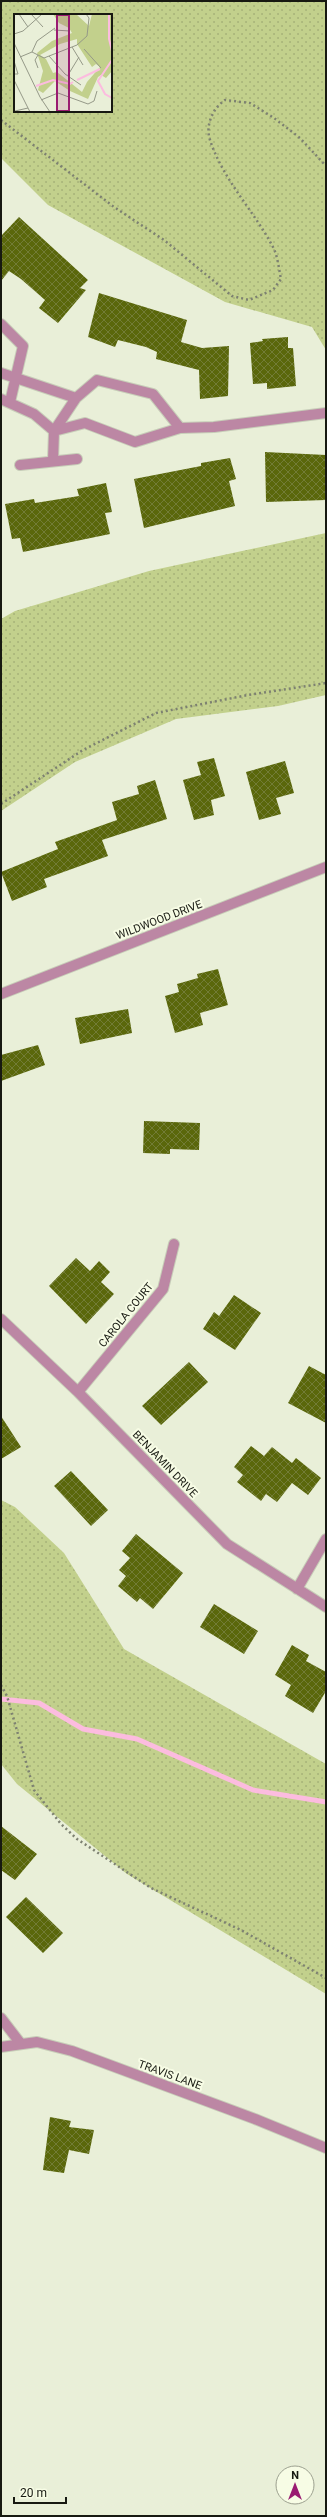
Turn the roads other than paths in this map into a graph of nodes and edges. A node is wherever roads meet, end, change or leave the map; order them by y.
1 (1, 324) edge
2 (1, 373) edge
3 (16, 378) junction
4 (76, 398) junction
5 (5, 400) edge
6 (326, 414) edge
7 (180, 428) junction
8 (54, 431) junction
9 (77, 459) dead end
10 (54, 461) junction
11 (20, 465) dead end
12 (326, 867) edge
13 (1, 994) edge
14 (174, 1244) dead end
15 (1, 1319) edge
16 (78, 1392) junction
17 (326, 1539) edge
18 (297, 1589) junction
19 (326, 1607) edge
20 (1, 2018) edge
21 (21, 2044) junction
22 (1, 2047) edge
23 (326, 2148) edge

1 - 3 street
2 - 3 street
3 - 4 street
3 - 5 street
4 - 7 street
4 - 8 street
5 - 8 street
6 - 7 street
7 - 8 street
8 - 10 street
9 - 10 street
10 - 11 street
12 - 13 street, WILDWOOD DRIVE
14 - 16 street, CAROLA COURT
15 - 16 street, BENJAMIN DRIVE
16 - 18 street, BENJAMIN DRIVE
17 - 18 street
18 - 19 street, BENJAMIN DRIVE
20 - 21 street
21 - 22 street, TRAVIS LANE
21 - 23 street, TRAVIS LANE

